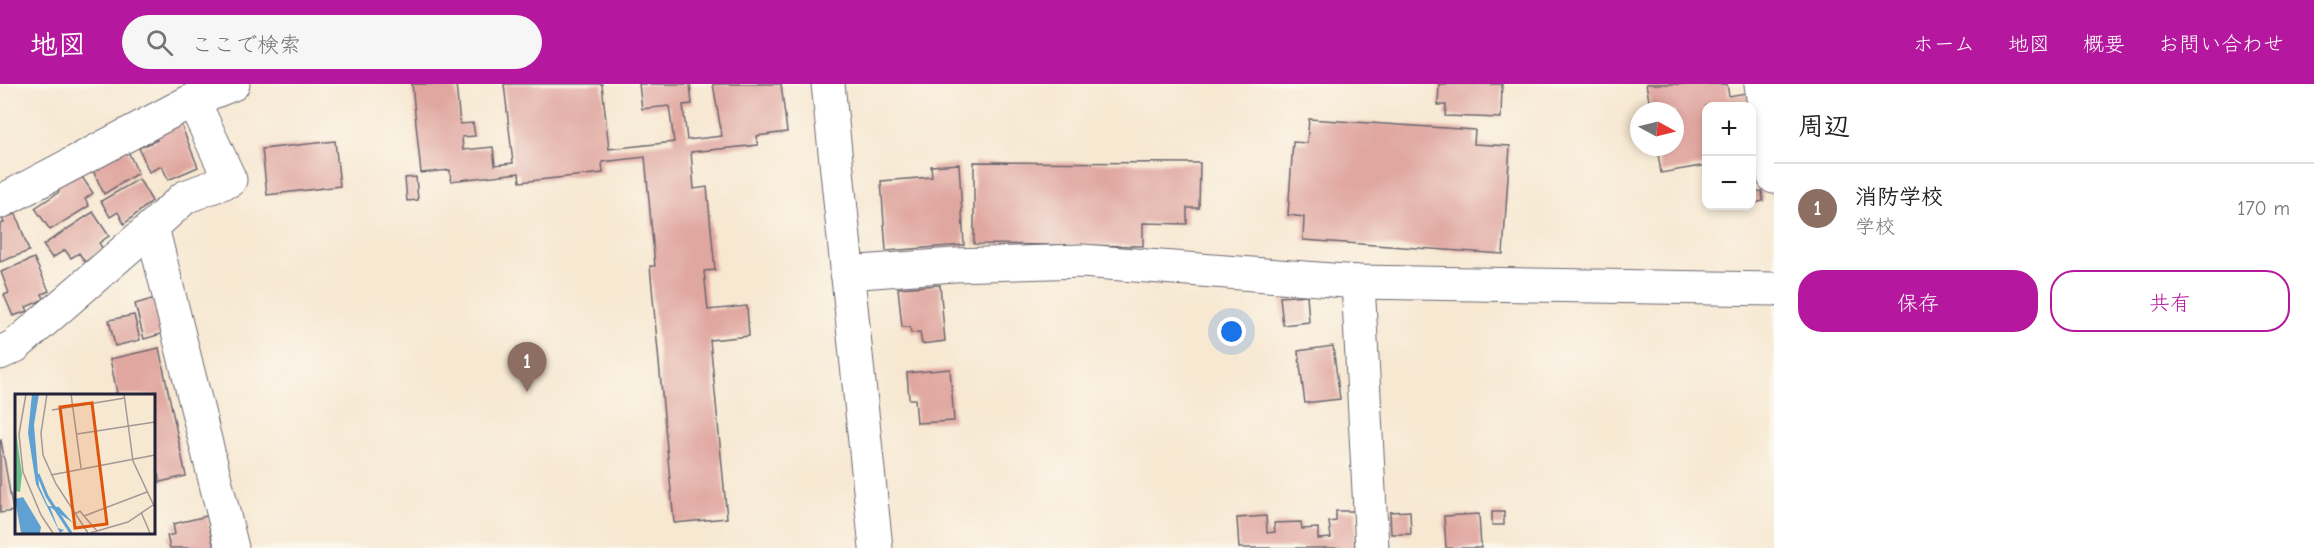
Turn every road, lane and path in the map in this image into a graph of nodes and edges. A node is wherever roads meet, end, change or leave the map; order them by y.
1 (233, 84) edge
2 (828, 84) edge
3 (1761, 84) edge
4 (193, 100) junction
5 (1774, 177) edge
6 (0, 201) edge
7 (152, 227) junction
8 (847, 273) junction
9 (1358, 282) junction
10 (1774, 289) edge
11 (0, 353) edge
12 (232, 548) edge
13 (876, 548) edge
14 (1372, 548) edge

1 - 4 street
2 - 8 street
3 - 5 street
4 - 6 street
4 - 7 street
7 - 11 street
7 - 12 street
8 - 9 street
8 - 13 street
9 - 10 street
9 - 14 street

